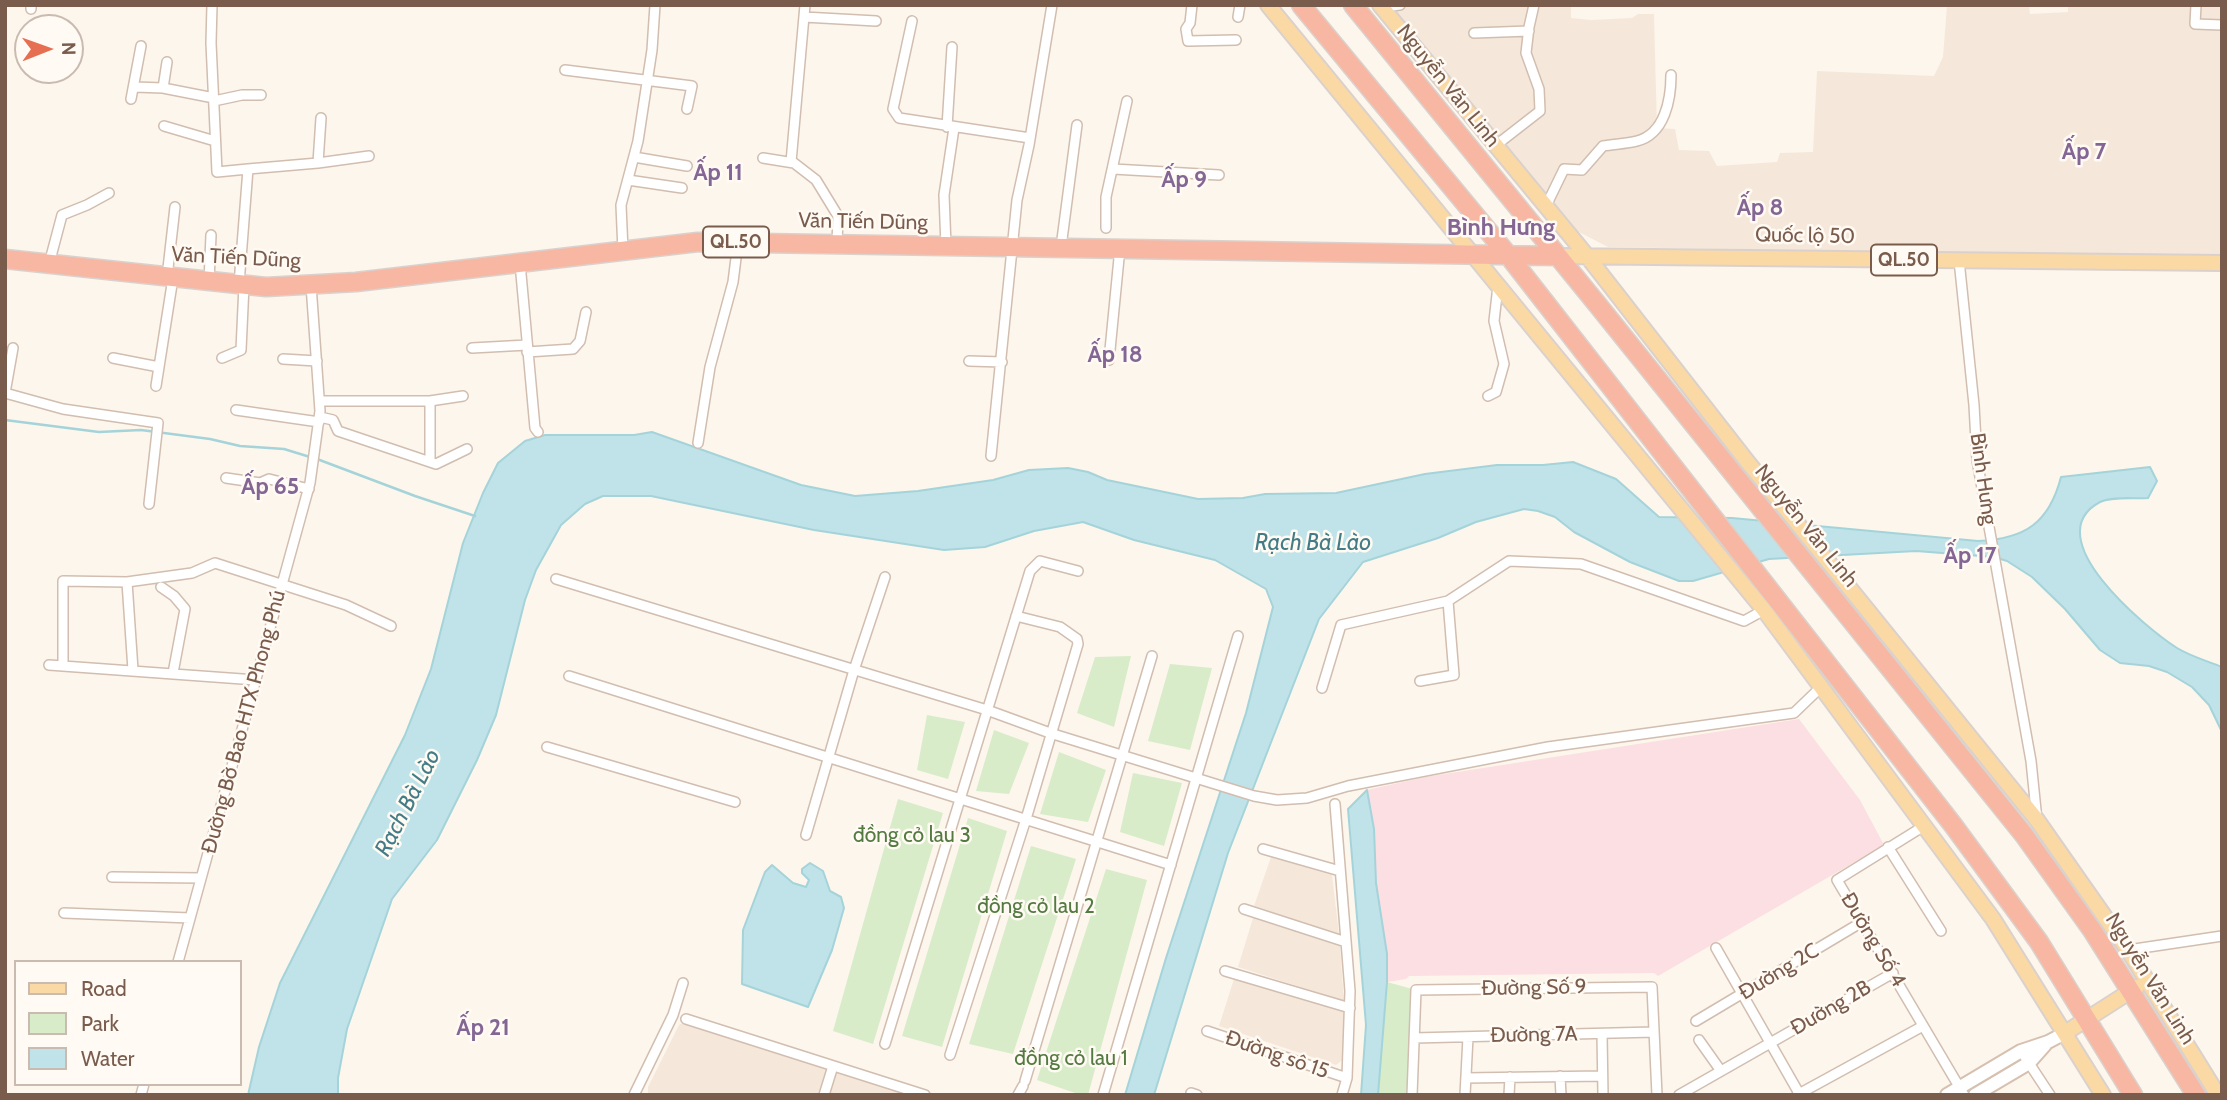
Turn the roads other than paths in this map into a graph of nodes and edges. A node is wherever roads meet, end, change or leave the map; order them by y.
1 (212, 5) edge
2 (655, 5) edge
3 (805, 5) edge
4 (1052, 5) edge
5 (1192, 5) edge
6 (1240, 5) edge
7 (1268, 5) edge
8 (1301, 5) edge
9 (1353, 5) edge
10 (1400, 5) edge
11 (1535, 5) edge
12 (2196, 5) edge
13 (1381, 6) edge
14 (1238, 16) dead end
15 (804, 17) junction
16 (876, 21) dead end
17 (912, 21) dead end
18 (2222, 25) edge
19 (1529, 32) junction
20 (1474, 33) dead end
21 (1236, 40) dead end
22 (141, 46) dead end
23 (952, 47) dead end
24 (167, 62) dead end
25 (565, 70) dead end
26 (1671, 75) dead end
27 (646, 81) junction
28 (135, 87) junction
29 (163, 88) junction
30 (261, 95) dead end
31 (131, 99) dead end
32 (214, 100) junction
33 (1127, 101) dead end
34 (687, 109) dead end
35 (321, 118) dead end
36 (164, 125) dead end
37 (1077, 125) dead end
38 (951, 127) junction
39 (1030, 138) junction
40 (215, 141) junction
41 (1495, 146) junction
42 (369, 156) dead end
43 (634, 157) junction
44 (763, 158) dead end
45 (791, 162) junction
46 (318, 163) junction
47 (687, 166) dead end
48 (248, 169) junction
49 (1113, 169) junction
50 (1219, 175) dead end
51 (628, 180) junction
52 (682, 188) dead end
53 (109, 193) dead end
54 (1546, 206) junction
55 (175, 207) dead end
56 (1106, 228) dead end
57 (211, 235) dead end
58 (738, 242) junction
59 (837, 244) junction
60 (946, 246) junction
61 (1061, 247) junction
62 (1011, 248) junction
63 (1120, 248) junction
64 (623, 251) junction
65 (1471, 254) junction
66 (1508, 254) junction
67 (1558, 256) junction
68 (1587, 256) junction
69 (5, 259) edge
70 (1959, 260) junction
71 (520, 263) junction
72 (2222, 263) edge
73 (49, 264) junction
74 (170, 278) junction
75 (209, 282) junction
76 (1498, 284) junction
77 (242, 285) junction
78 (311, 285) junction
79 (586, 312) dead end
80 (13, 348) dead end
81 (472, 348) dead end
82 (527, 349) junction
83 (113, 358) dead end
84 (222, 358) dead end
85 (283, 359) dead end
86 (1109, 360) dead end
87 (317, 361) junction
88 (969, 361) dead end
89 (1002, 362) junction
90 (159, 367) junction
91 (156, 386) dead end
92 (5, 393) edge
93 (463, 396) dead end
94 (1488, 396) dead end
95 (320, 401) junction
96 (430, 401) junction
97 (236, 410) dead end
98 (320, 419) junction
99 (538, 432) dead end
100 (698, 443) dead end
101 (467, 449) dead end
102 (991, 456) dead end
103 (430, 461) junction
104 (1740, 466) junction
105 (226, 478) dead end
106 (309, 486) junction
107 (1767, 500) junction
108 (149, 504) dead end
109 (1078, 571) dead end
110 (885, 577) dead end
111 (556, 579) dead end
112 (1751, 580) junction
113 (127, 582) junction
114 (282, 585) junction
115 (161, 587) dead end
116 (1448, 601) junction
117 (1764, 610) junction
118 (1016, 616) junction
119 (391, 626) dead end
120 (1238, 636) dead end
121 (1152, 656) dead end
122 (50, 665) dead end
123 (63, 666) junction
124 (133, 670) junction
125 (854, 670) junction
126 (173, 673) junction
127 (569, 676) dead end
128 (256, 680) junction
129 (1420, 681) dead end
130 (1821, 687) junction
131 (1322, 688) dead end
132 (987, 710) junction
133 (1050, 733) junction
134 (547, 747) dead end
135 (1121, 755) junction
136 (829, 757) junction
137 (1196, 777) junction
138 (961, 799) junction
139 (735, 802) dead end
140 (1335, 804) dead end
141 (1026, 819) junction
142 (2037, 820) junction
143 (1924, 826) junction
144 (806, 835) dead end
145 (1097, 841) junction
146 (1888, 847) junction
147 (1263, 849) dead end
148 (1171, 864) junction
149 (1340, 871) junction
150 (112, 877) dead end
151 (201, 878) junction
152 (1244, 909) dead end
153 (64, 914) dead end
154 (190, 918) junction
155 (1862, 922) junction
156 (1941, 931) dead end
157 (2222, 936) edge
158 (1346, 942) junction
159 (1716, 948) dead end
160 (2128, 950) junction
161 (179, 960) edge
162 (1225, 971) dead end
163 (1892, 973) junction
164 (2146, 981) junction
165 (683, 983) dead end
166 (2130, 991) junction
167 (1743, 994) junction
168 (1350, 1008) junction
169 (686, 1019) dead end
170 (2088, 1019) junction
171 (1696, 1021) dead end
172 (1923, 1026) junction
173 (1207, 1031) dead end
174 (1654, 1032) junction
175 (2065, 1032) junction
176 (1602, 1034) junction
177 (1468, 1037) junction
178 (1415, 1038) junction
179 (1699, 1040) dead end
180 (2048, 1042) junction
181 (1770, 1043) junction
182 (885, 1044) dead end
183 (2021, 1051) junction
184 (950, 1055) dead end
185 (2029, 1063) junction
186 (833, 1066) junction
187 (1721, 1071) junction
188 (1560, 1076) junction
189 (1602, 1076) junction
190 (1466, 1077) junction
191 (1510, 1077) junction
192 (1347, 1078) junction
193 (1022, 1087) edge
194 (1961, 1091) edge
195 (1799, 1094) edge
196 (634, 1095) edge
197 (824, 1095) edge
198 (925, 1095) edge
199 (1102, 1095) edge
200 (1342, 1095) edge
201 (1412, 1095) edge
202 (1465, 1095) edge
203 (1509, 1095) edge
204 (1561, 1095) edge
205 (1603, 1095) edge
206 (1657, 1095) edge
207 (1679, 1095) edge
208 (1947, 1095) edge
209 (1975, 1095) edge
210 (2050, 1095) edge
211 (2103, 1095) edge
212 (2133, 1095) edge
213 (2196, 1095) edge
214 (2218, 1095) edge

1 - 32 street
2 - 27 street
3 - 15 street
4 - 39 street
5 - 21 street
6 - 14 street
7 - 65 main road
8 - 66 highway
9 - 67 highway, Nguyễn Văn Linh
10 - 13 street
11 - 19 street
12 - 18 street
13 - 41 main road, Nguyễn Văn Linh
15 - 16 street
15 - 45 street
17 - 38 street
19 - 20 street
19 - 41 street
22 - 28 street
23 - 38 street
24 - 29 street
25 - 27 street
26 - 54 street
27 - 34 street
27 - 43 street
28 - 29 street
28 - 31 street
29 - 32 street
30 - 32 street
32 - 40 street
33 - 49 street
35 - 46 street
36 - 40 street
37 - 61 street
38 - 39 street
38 - 60 street
39 - 62 street
40 - 48 street
41 - 54 main road, Nguyễn Văn Linh
42 - 46 street
43 - 47 street
43 - 51 street
44 - 45 street
45 - 59 street
46 - 48 street
48 - 77 street
49 - 50 street
49 - 56 street
51 - 52 street
51 - 64 street
53 - 73 street
54 - 68 main road, Nguyễn Văn Linh
55 - 74 street
57 - 75 street
58 - 59 highway, Văn Tiến Dũng / QL.50
58 - 64 highway, Văn Tiến Dũng / QL.50
58 - 100 street
59 - 60 highway, Văn Tiến Dũng / QL.50
60 - 62 highway, Văn Tiến Dũng / QL.50
61 - 62 highway, Văn Tiến Dũng / QL.50
61 - 63 highway, Văn Tiến Dũng / QL.50
62 - 89 street
63 - 65 highway, Văn Tiến Dũng / QL.50
63 - 86 street
64 - 71 highway, Văn Tiến Dũng / QL.50
65 - 66 highway, Quốc lộ 50 / QL.50
65 - 76 main road
66 - 67 highway, Quốc lộ 50 / QL.50
66 - 112 highway
67 - 68 main road, Quốc lộ 50 / QL.50
67 - 104 highway, Nguyễn Văn Linh
68 - 70 main road, Quốc lộ 50 / QL.50
68 - 104 main road, Nguyễn Văn Linh
69 - 73 highway, Văn Tiến Dũng / QL.50
70 - 72 main road, Quốc lộ 50 / QL.50
70 - 142 street, Bình Hưng
71 - 78 highway, Văn Tiến Dũng / QL.50
71 - 82 street
73 - 74 highway, Văn Tiến Dũng / QL.50
74 - 75 highway, Văn Tiến Dũng / QL.50
74 - 90 street
75 - 77 highway, Văn Tiến Dũng / QL.50
76 - 94 street
76 - 112 main road
77 - 78 highway, Văn Tiến Dũng / QL.50
77 - 84 street
78 - 87 street
79 - 82 street
80 - 92 street
81 - 82 street
82 - 99 street
83 - 90 street
85 - 87 street
87 - 95 street
88 - 89 street
89 - 102 street
90 - 91 street
92 - 108 street
93 - 96 street
95 - 96 street
95 - 98 street
96 - 103 street
97 - 98 street
98 - 103 street
98 - 106 street, Đường Bờ Bao HTX Phong Phú
101 - 103 street
104 - 107 highway, Nguyễn Văn Linh
105 - 106 street
106 - 114 street, Đường Bờ Bao HTX Phong Phú
107 - 142 main road, Nguyễn Văn Linh
107 - 166 highway, Nguyễn Văn Linh
109 - 118 street
110 - 125 street
111 - 125 street
112 - 117 main road
112 - 170 highway
113 - 114 street
113 - 123 street
113 - 124 street
114 - 119 street
114 - 128 street, Đường Bờ Bao HTX Phong Phú
115 - 126 street
116 - 117 street
116 - 129 street
116 - 131 street
117 - 130 main road
118 - 132 street
118 - 133 street
120 - 137 street
121 - 135 street
122 - 123 street
123 - 124 street
124 - 126 street
125 - 132 street
125 - 136 street
126 - 128 street
127 - 136 street
128 - 151 street, Đường Bờ Bao HTX Phong Phú
130 - 137 street
130 - 143 main road
132 - 133 street
132 - 138 street
133 - 135 street
133 - 141 street
134 - 139 street
135 - 137 street
135 - 145 street
136 - 138 street
136 - 144 street
137 - 148 street
138 - 141 street
138 - 182 street
140 - 149 street
141 - 145 street
141 - 184 street
142 - 160 main road, Nguyễn Văn Linh
143 - 146 street, Đường Số 4
143 - 175 main road
145 - 148 street
145 - 193 street
146 - 155 street, Đường Số 4
146 - 156 street
147 - 149 street
148 - 199 street
149 - 158 street
150 - 151 street
151 - 154 street, Đường Bờ Bao HTX Phong Phú
152 - 158 street
153 - 154 street
154 - 161 street, Đường Bờ Bao HTX Phong Phú
155 - 163 street, Đường Số 4
155 - 167 street, Đường 2C
157 - 160 street
158 - 168 street
159 - 167 street
160 - 164 main road, Nguyễn Văn Linh
162 - 168 street
163 - 172 street, Đường Số 4
163 - 181 street, Đường 2B
164 - 166 main road
164 - 214 main road, Nguyễn Văn Linh
165 - 196 street
166 - 170 main road
166 - 213 highway, Nguyễn Văn Linh
167 - 171 street, Đường 2C
167 - 181 street
168 - 192 street
169 - 186 street
170 - 175 main road
170 - 212 highway
172 - 194 street, Đường Số 4
172 - 195 street
173 - 192 street, Đường sô 15
174 - 176 street, Đường 7A
174 - 178 street, Đường Số 9
174 - 206 street
175 - 180 street
175 - 211 main road
176 - 177 street, Đường 7A
176 - 189 street
177 - 178 street, Đường 7A
177 - 190 street
178 - 201 street
179 - 187 street
180 - 183 street
180 - 185 street
181 - 187 street, Đường 2B
181 - 195 street
183 - 185 street
183 - 194 street
185 - 209 street
185 - 210 street
186 - 197 street
186 - 198 street
187 - 207 street, Đường 2B
188 - 189 street
188 - 191 street
188 - 204 street
189 - 205 street
190 - 191 street
190 - 202 street
191 - 203 street
192 - 200 street
194 - 208 street

